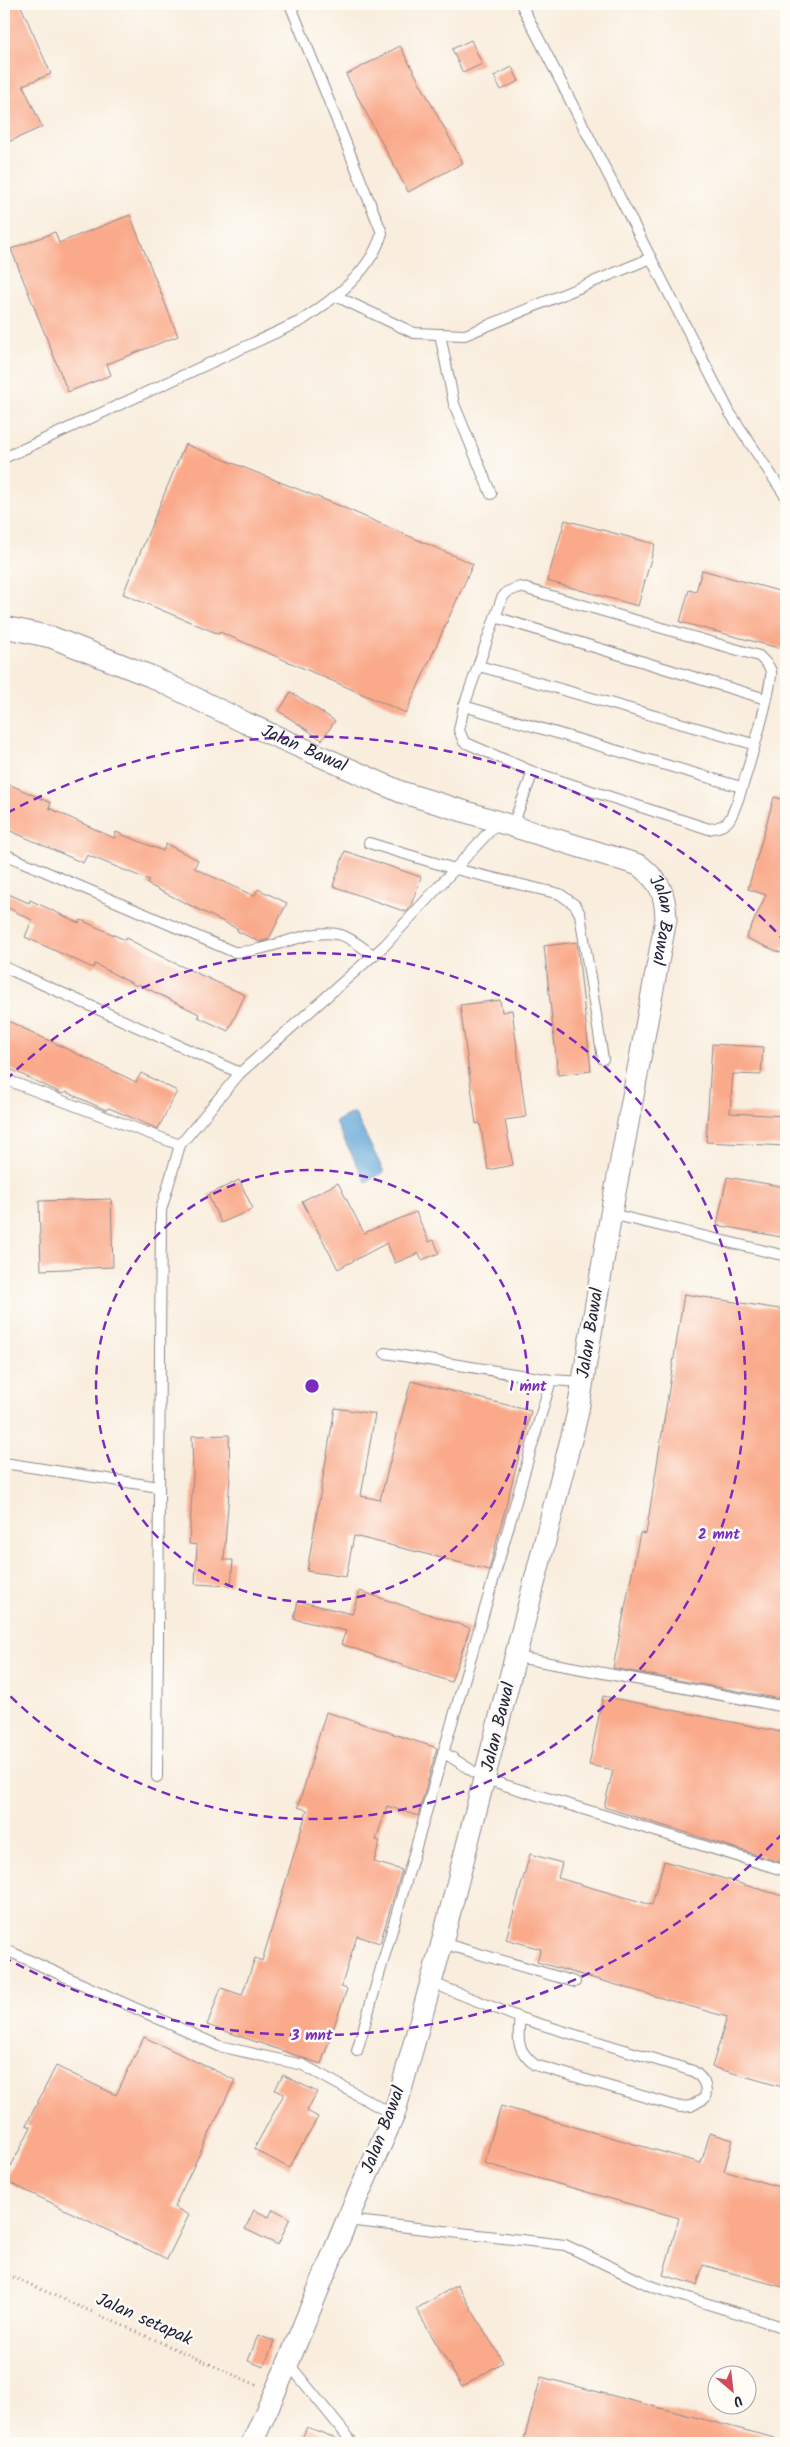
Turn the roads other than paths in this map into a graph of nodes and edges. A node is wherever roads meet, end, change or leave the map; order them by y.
1 (290, 4) edge
2 (521, 4) edge
3 (651, 258) junction
4 (338, 297) junction
5 (440, 334) junction
6 (4, 458) edge
7 (491, 494) dead end
8 (786, 497) edge
9 (495, 617) junction
10 (4, 627) edge
11 (478, 666) junction
12 (766, 699) junction
13 (464, 706) junction
14 (753, 744) junction
15 (533, 772) junction
16 (741, 788) junction
17 (504, 826) junction
18 (369, 843) dead end
19 (4, 854) edge
20 (455, 869) junction
21 (374, 956) junction
22 (4, 967) edge
23 (603, 1059) dead end
24 (240, 1073) junction
25 (4, 1078) edge
26 (180, 1145) junction
27 (611, 1214) junction
28 (786, 1256) edge
29 (385, 1353) dead end
30 (551, 1380) junction
31 (583, 1382) junction
32 (4, 1463) edge
33 (159, 1488) junction
34 (517, 1657) junction
35 (786, 1708) edge
36 (444, 1752) junction
37 (157, 1777) dead end
38 (486, 1779) junction
39 (786, 1871) edge
40 (442, 1943) junction
41 (4, 1949) edge
42 (430, 1982) junction
43 (575, 1982) dead end
44 (520, 2018) junction
45 (357, 2051) dead end
46 (394, 2115) junction
47 (347, 2220) junction
48 (786, 2328) edge
49 (288, 2363) junction
50 (252, 2443) edge
51 (353, 2443) edge

1 - 4 lane
2 - 3 lane
3 - 5 lane
3 - 8 lane
4 - 5 lane
4 - 6 lane
5 - 7 lane
9 - 11 lane
9 - 12 lane
9 - 12 lane
10 - 17 street, Jalan Bawal
11 - 13 lane
11 - 14 lane
12 - 14 lane
13 - 15 lane
13 - 16 lane
14 - 16 lane
15 - 16 lane
15 - 17 lane
17 - 20 lane
17 - 27 street, Jalan Bawal
18 - 20 lane
19 - 21 lane
20 - 21 lane
20 - 23 lane
21 - 24 lane
22 - 24 lane
24 - 26 lane
25 - 26 lane
26 - 33 lane
27 - 28 lane
27 - 31 street, Jalan Bawal
29 - 30 lane
30 - 31 lane
30 - 36 lane
31 - 34 street, Jalan Bawal
32 - 33 lane
33 - 37 lane
34 - 35 lane
34 - 38 street, Jalan Bawal
36 - 38 lane
36 - 45 lane
38 - 39 lane
38 - 40 street, Jalan Bawal
40 - 42 street, Jalan Bawal
40 - 43 lane
41 - 46 lane
42 - 44 lane
42 - 46 street, Jalan Bawal
44 - 44 lane
46 - 47 street, Jalan Bawal
47 - 48 lane
47 - 49 street, Jalan Bawal
49 - 50 street, Jalan Bawal
49 - 51 lane

